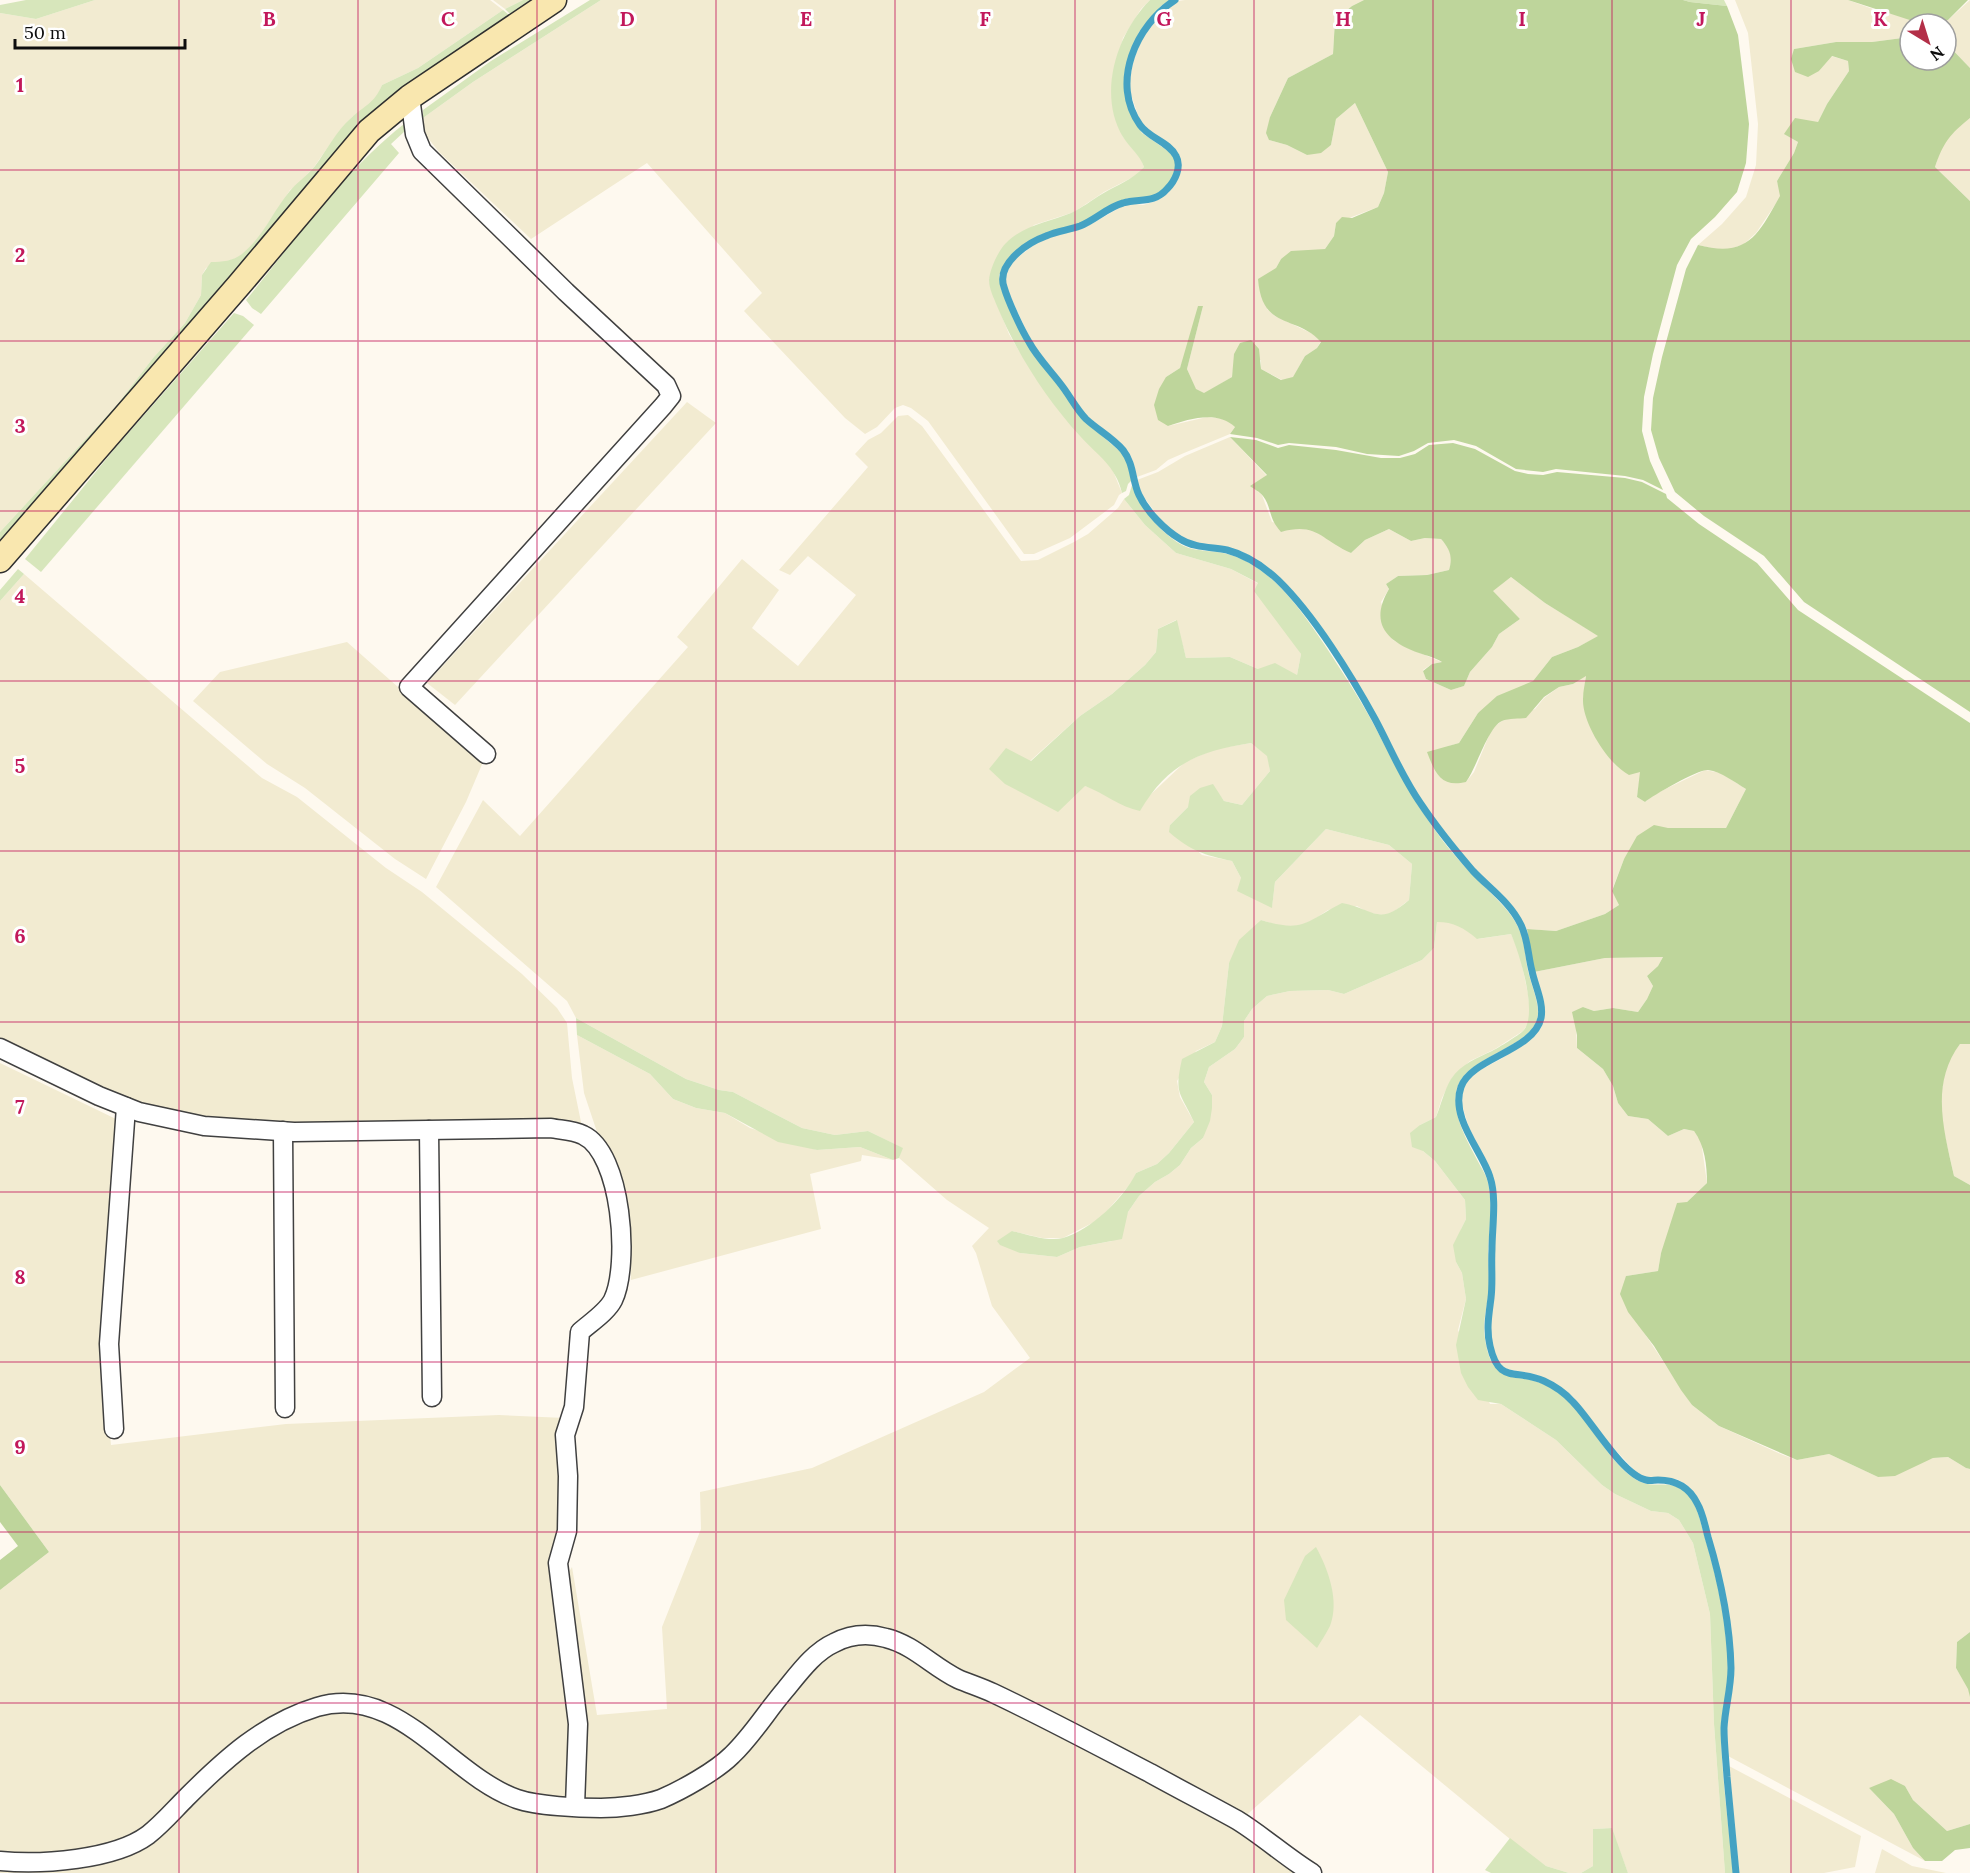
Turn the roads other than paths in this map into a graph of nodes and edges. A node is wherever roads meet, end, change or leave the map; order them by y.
1 (554, 0) edge
2 (410, 97) junction
3 (0, 560) edge
4 (486, 754) dead end
5 (0, 1048) edge
6 (126, 1107) junction
7 (429, 1130) junction
8 (283, 1131) junction
9 (432, 1397) dead end
10 (285, 1408) dead end
11 (114, 1429) dead end
12 (575, 1806) junction
13 (0, 1861) edge
14 (1312, 1873) edge

1 - 2 street
2 - 3 street
2 - 4 street
5 - 6 street
6 - 8 street
6 - 11 street
7 - 8 street
7 - 9 street
7 - 12 street
8 - 10 street
12 - 13 street
12 - 14 street

